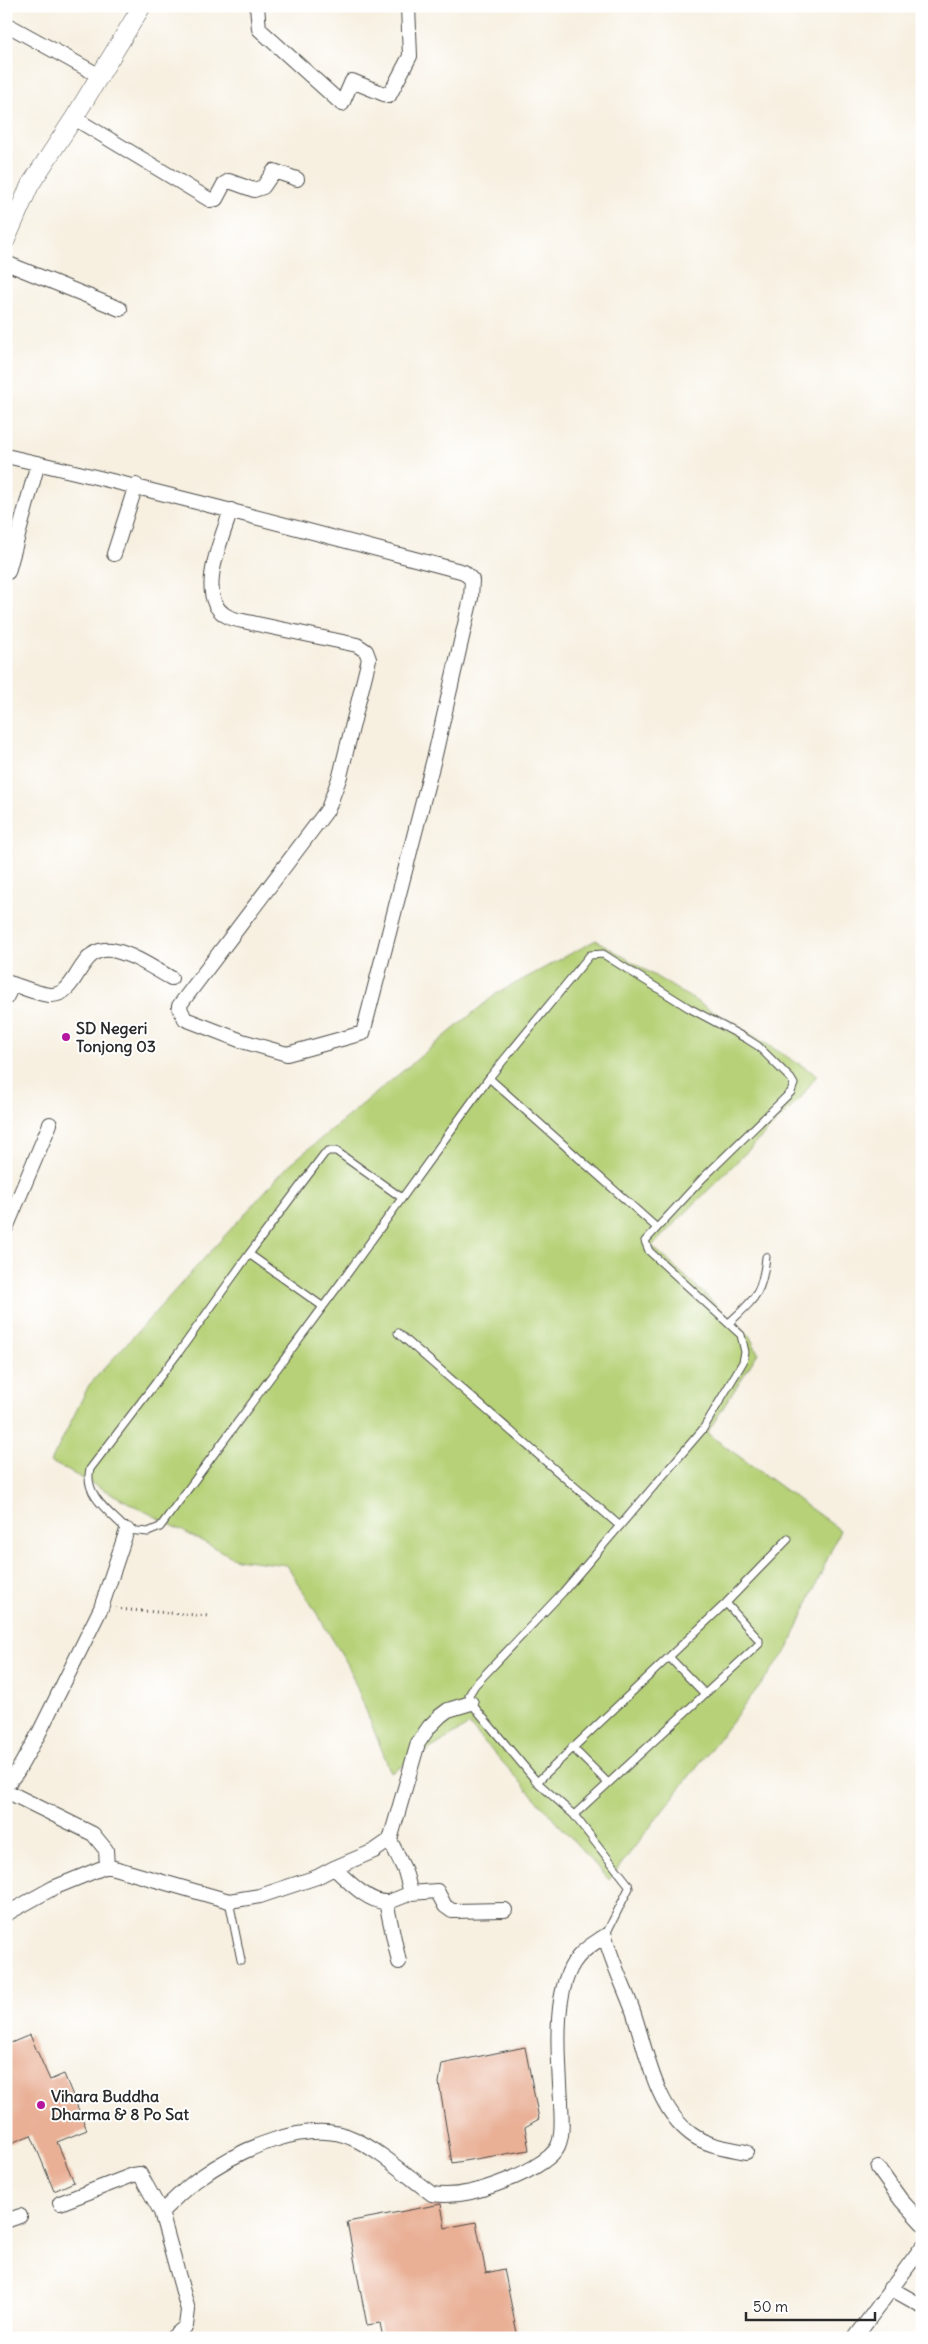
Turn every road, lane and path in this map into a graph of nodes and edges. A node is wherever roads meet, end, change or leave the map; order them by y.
1 (142, 6) edge
2 (258, 6) edge
3 (408, 6) edge
4 (6, 24) edge
5 (100, 76) junction
6 (74, 118) junction
7 (297, 179) dead end
8 (6, 240) edge
9 (6, 263) edge
10 (120, 309) dead end
11 (6, 456) edge
12 (38, 463) junction
13 (136, 485) junction
14 (231, 510) junction
15 (114, 554) dead end
16 (8, 572) dead end
17 (171, 978) dead end
18 (10, 983) edge
19 (6, 998) edge
20 (490, 1078) junction
21 (50, 1124) dead end
22 (402, 1198) junction
23 (6, 1228) edge
24 (657, 1228) junction
25 (249, 1254) junction
26 (766, 1257) dead end
27 (322, 1306) junction
28 (729, 1323) junction
29 (398, 1333) dead end
30 (620, 1526) junction
31 (127, 1530) junction
32 (788, 1539) dead end
33 (726, 1603) junction
34 (101, 1608) junction
35 (210, 1616) dead end
36 (669, 1657) junction
37 (705, 1694) junction
38 (471, 1703) junction
39 (572, 1747) junction
40 (537, 1782) junction
41 (608, 1783) junction
42 (6, 1786) edge
43 (6, 1791) edge
44 (574, 1815) junction
45 (390, 1840) junction
46 (107, 1866) junction
47 (334, 1868) junction
48 (411, 1894) junction
49 (229, 1901) junction
50 (386, 1902) junction
51 (505, 1910) dead end
52 (6, 1914) edge
53 (605, 1936) junction
54 (241, 1960) dead end
55 (399, 1962) dead end
56 (746, 2152) dead end
57 (878, 2168) dead end
58 (60, 2203) dead end
59 (161, 2212) junction
60 (20, 2216) dead end
61 (6, 2221) edge
62 (922, 2223) edge
63 (922, 2247) edge
64 (890, 2288) junction
65 (922, 2306) edge
66 (172, 2338) edge
67 (855, 2338) edge

1 - 5 street
2 - 3 street
4 - 5 street
5 - 6 street
6 - 7 street
6 - 8 street
9 - 10 street
11 - 12 street
12 - 13 street
12 - 16 street
13 - 14 street
13 - 15 street
14 - 14 street
17 - 18 street
18 - 19 street
20 - 22 lane
20 - 24 lane
20 - 24 lane
21 - 23 street
22 - 25 lane
22 - 27 lane
24 - 28 lane
25 - 27 lane
25 - 31 lane
26 - 28 lane
27 - 31 lane
28 - 30 lane
29 - 30 lane
30 - 38 lane
31 - 34 street
32 - 33 lane
33 - 36 lane
33 - 37 lane
34 - 35 path
34 - 42 street
36 - 37 lane
36 - 39 lane
37 - 41 lane
38 - 40 lane
38 - 45 street
39 - 40 lane
39 - 41 lane
40 - 44 lane
41 - 44 lane
43 - 46 street
44 - 53 lane
45 - 47 street
45 - 48 street
46 - 49 street
46 - 52 street
47 - 49 street
47 - 50 street
48 - 50 street
48 - 51 street
49 - 54 lane
50 - 55 street
53 - 56 street
53 - 59 street
57 - 62 street
58 - 59 street
59 - 66 street
60 - 61 street
63 - 64 street
64 - 65 street
64 - 67 street

